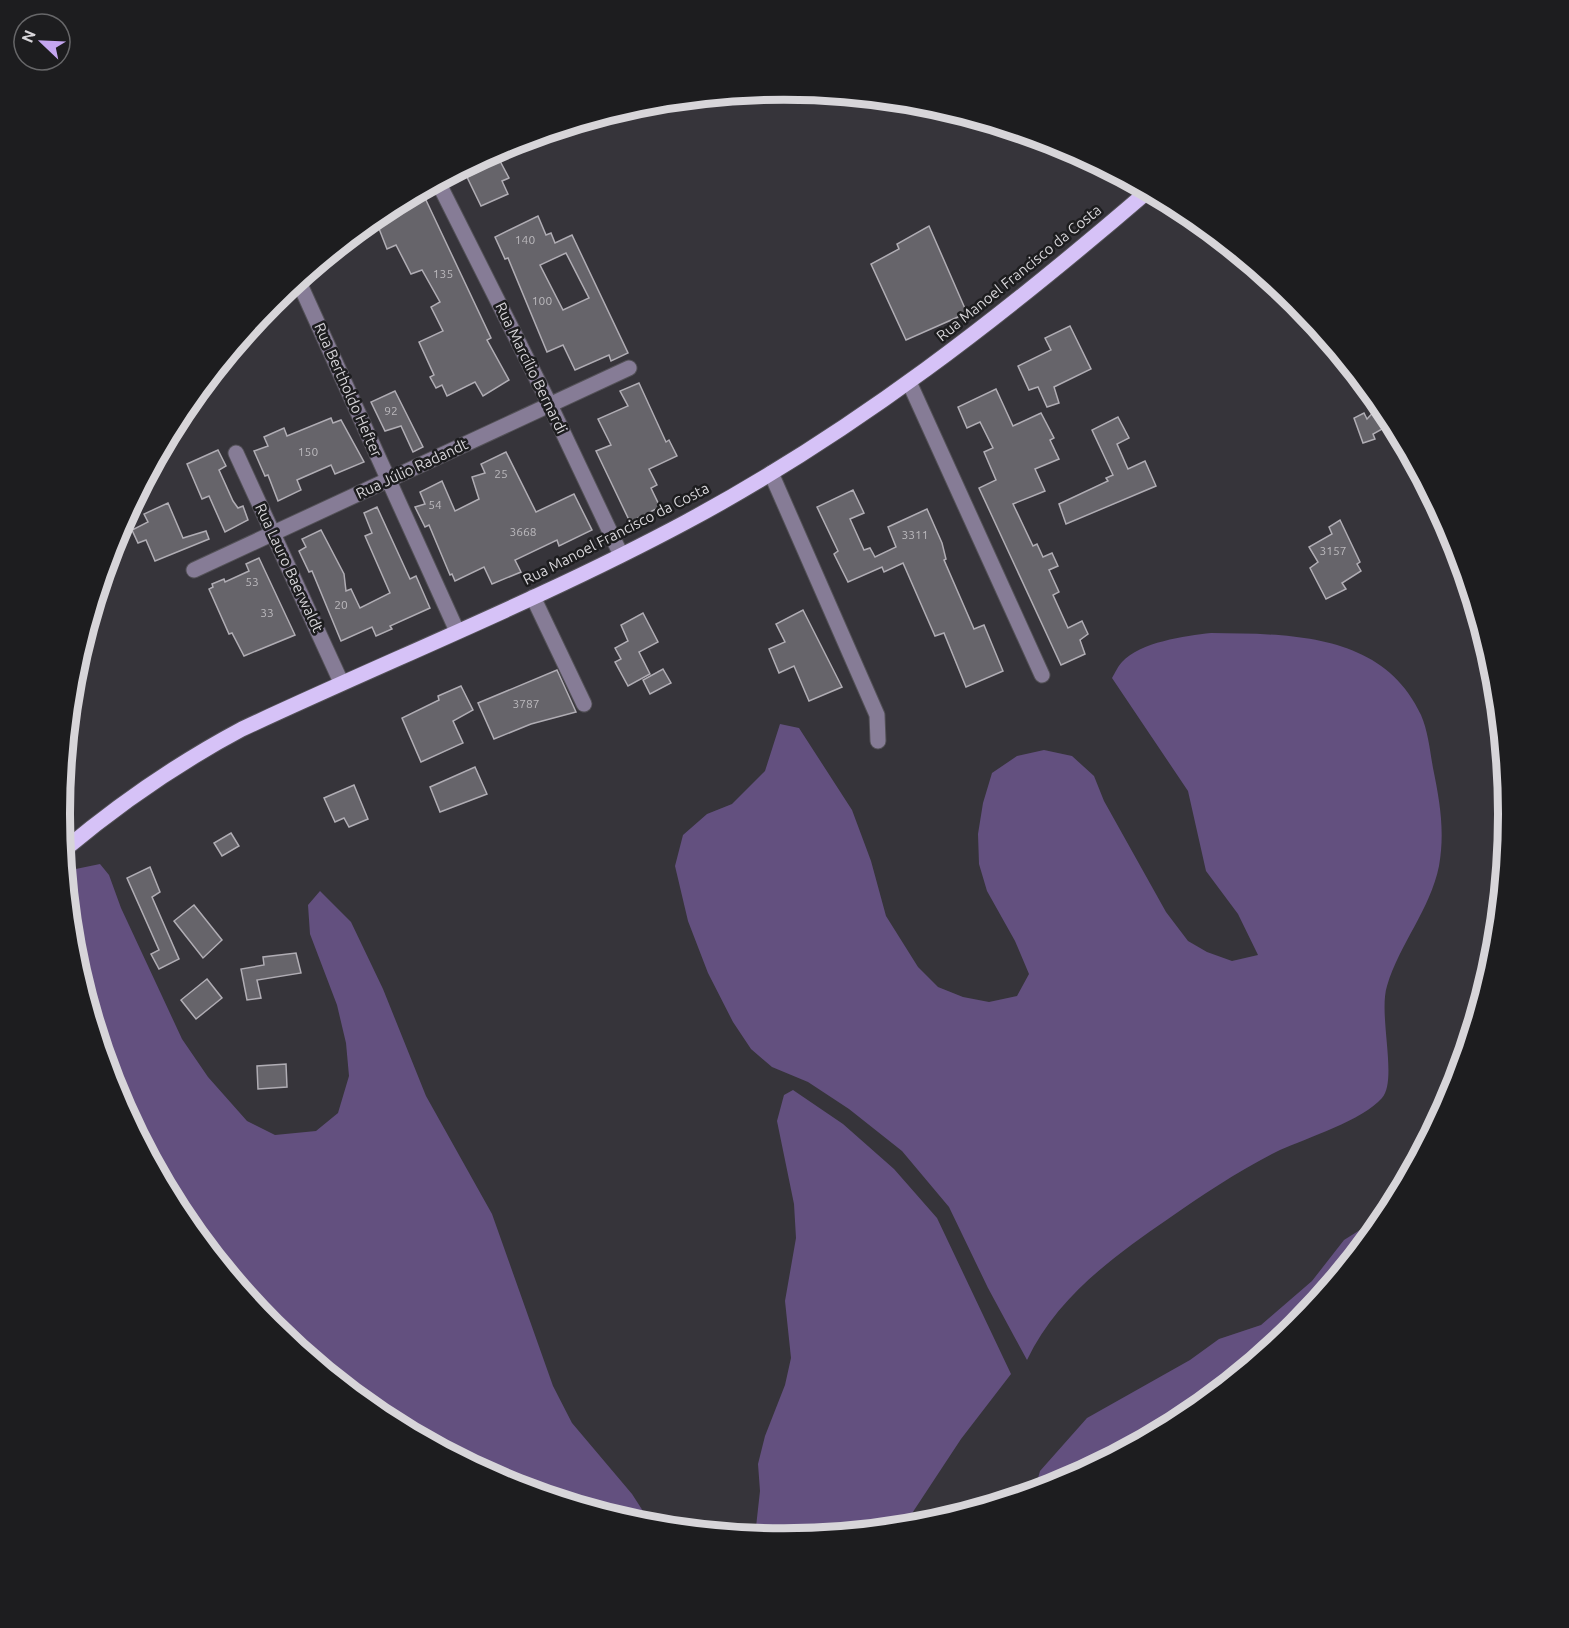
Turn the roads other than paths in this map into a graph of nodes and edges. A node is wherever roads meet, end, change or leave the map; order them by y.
1 (441, 189) edge
2 (1142, 196) edge
3 (302, 288) edge
4 (629, 368) dead end
5 (909, 382) junction
6 (550, 405) junction
7 (236, 453) dead end
8 (771, 473) junction
9 (389, 480) junction
10 (273, 534) junction
11 (621, 555) junction
12 (194, 570) dead end
13 (533, 597) junction
14 (457, 631) junction
15 (1042, 675) dead end
16 (342, 682) junction
17 (584, 704) dead end
18 (878, 741) dead end
19 (71, 844) edge

1 - 6 street, Rua Marcílio Bernardi
2 - 5 main road, Rua Manoel Francisco da Costa
3 - 9 street, Rua Bertholdo Hefter
4 - 6 street, Rua Júlio Radandt
5 - 8 main road, Rua Manoel Francisco da Costa
5 - 15 street
6 - 9 street, Rua Júlio Radandt
6 - 11 street, Rua Marcílio Bernardi
7 - 10 street, Rua Lauro Baerwaldt
8 - 11 main road, Rua Manoel Francisco da Costa
8 - 18 street
9 - 10 street, Rua Júlio Radandt
9 - 14 street, Rua Bertholdo Hefter
10 - 12 street, Rua Júlio Radandt
10 - 16 street, Rua Lauro Baerwaldt
11 - 13 main road, Rua Manoel Francisco da Costa
13 - 14 main road, Rua Manoel Francisco da Costa
13 - 17 street
14 - 16 main road, Rua Manoel Francisco da Costa
16 - 19 main road, Rua Manoel Francisco da Costa

